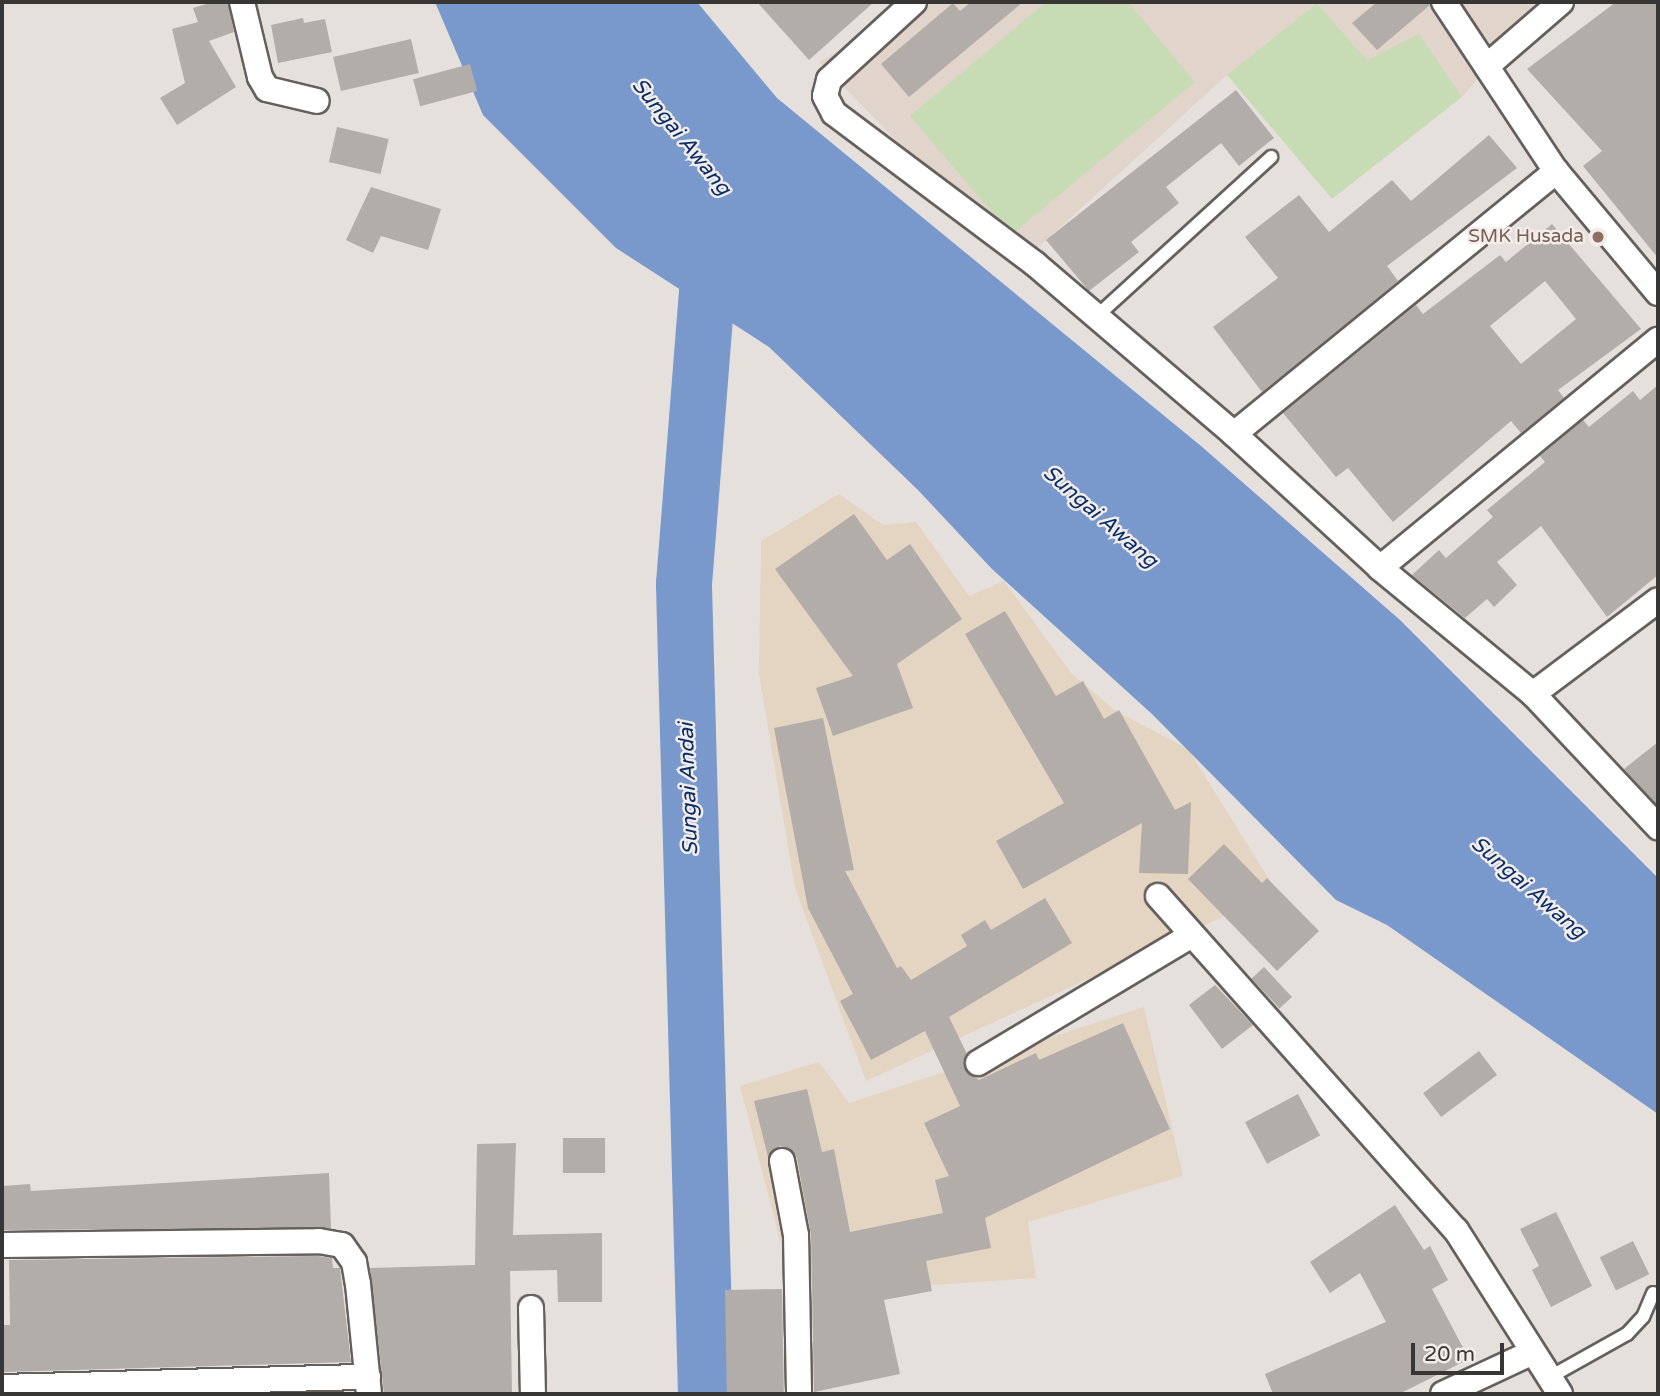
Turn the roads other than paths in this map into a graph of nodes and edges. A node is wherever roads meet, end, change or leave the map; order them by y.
1 (242, 2) edge
2 (914, 2) edge
3 (1444, 2) edge
4 (1561, 2) edge
5 (1487, 66) junction
6 (317, 102) dead end
7 (1271, 157) dead end
8 (1556, 171) junction
9 (1658, 293) edge
10 (1097, 316) junction
11 (1658, 340) edge
12 (1234, 434) junction
13 (1380, 568) junction
14 (1658, 600) edge
15 (1534, 694) junction
16 (1658, 827) edge
17 (1158, 895) dead end
18 (1192, 935) junction
19 (978, 1063) dead end
20 (782, 1161) dead end
21 (2, 1245) edge
22 (1653, 1293) dead end
23 (531, 1308) dead end
24 (1533, 1352) junction
25 (368, 1386) edge
26 (1555, 1386) edge
27 (2, 1387) edge
28 (533, 1394) edge
29 (799, 1394) edge
30 (1443, 1394) edge

1 - 6 street
2 - 10 street
3 - 5 street
4 - 5 street
5 - 8 street
7 - 10 lane
8 - 9 street
8 - 12 street
10 - 12 street
11 - 13 street
12 - 13 street
13 - 15 street
14 - 15 street
15 - 16 street
17 - 18 street
18 - 19 street
18 - 24 street
20 - 29 street
21 - 25 street
22 - 26 lane
23 - 28 street
24 - 26 street
24 - 30 street
25 - 27 street

